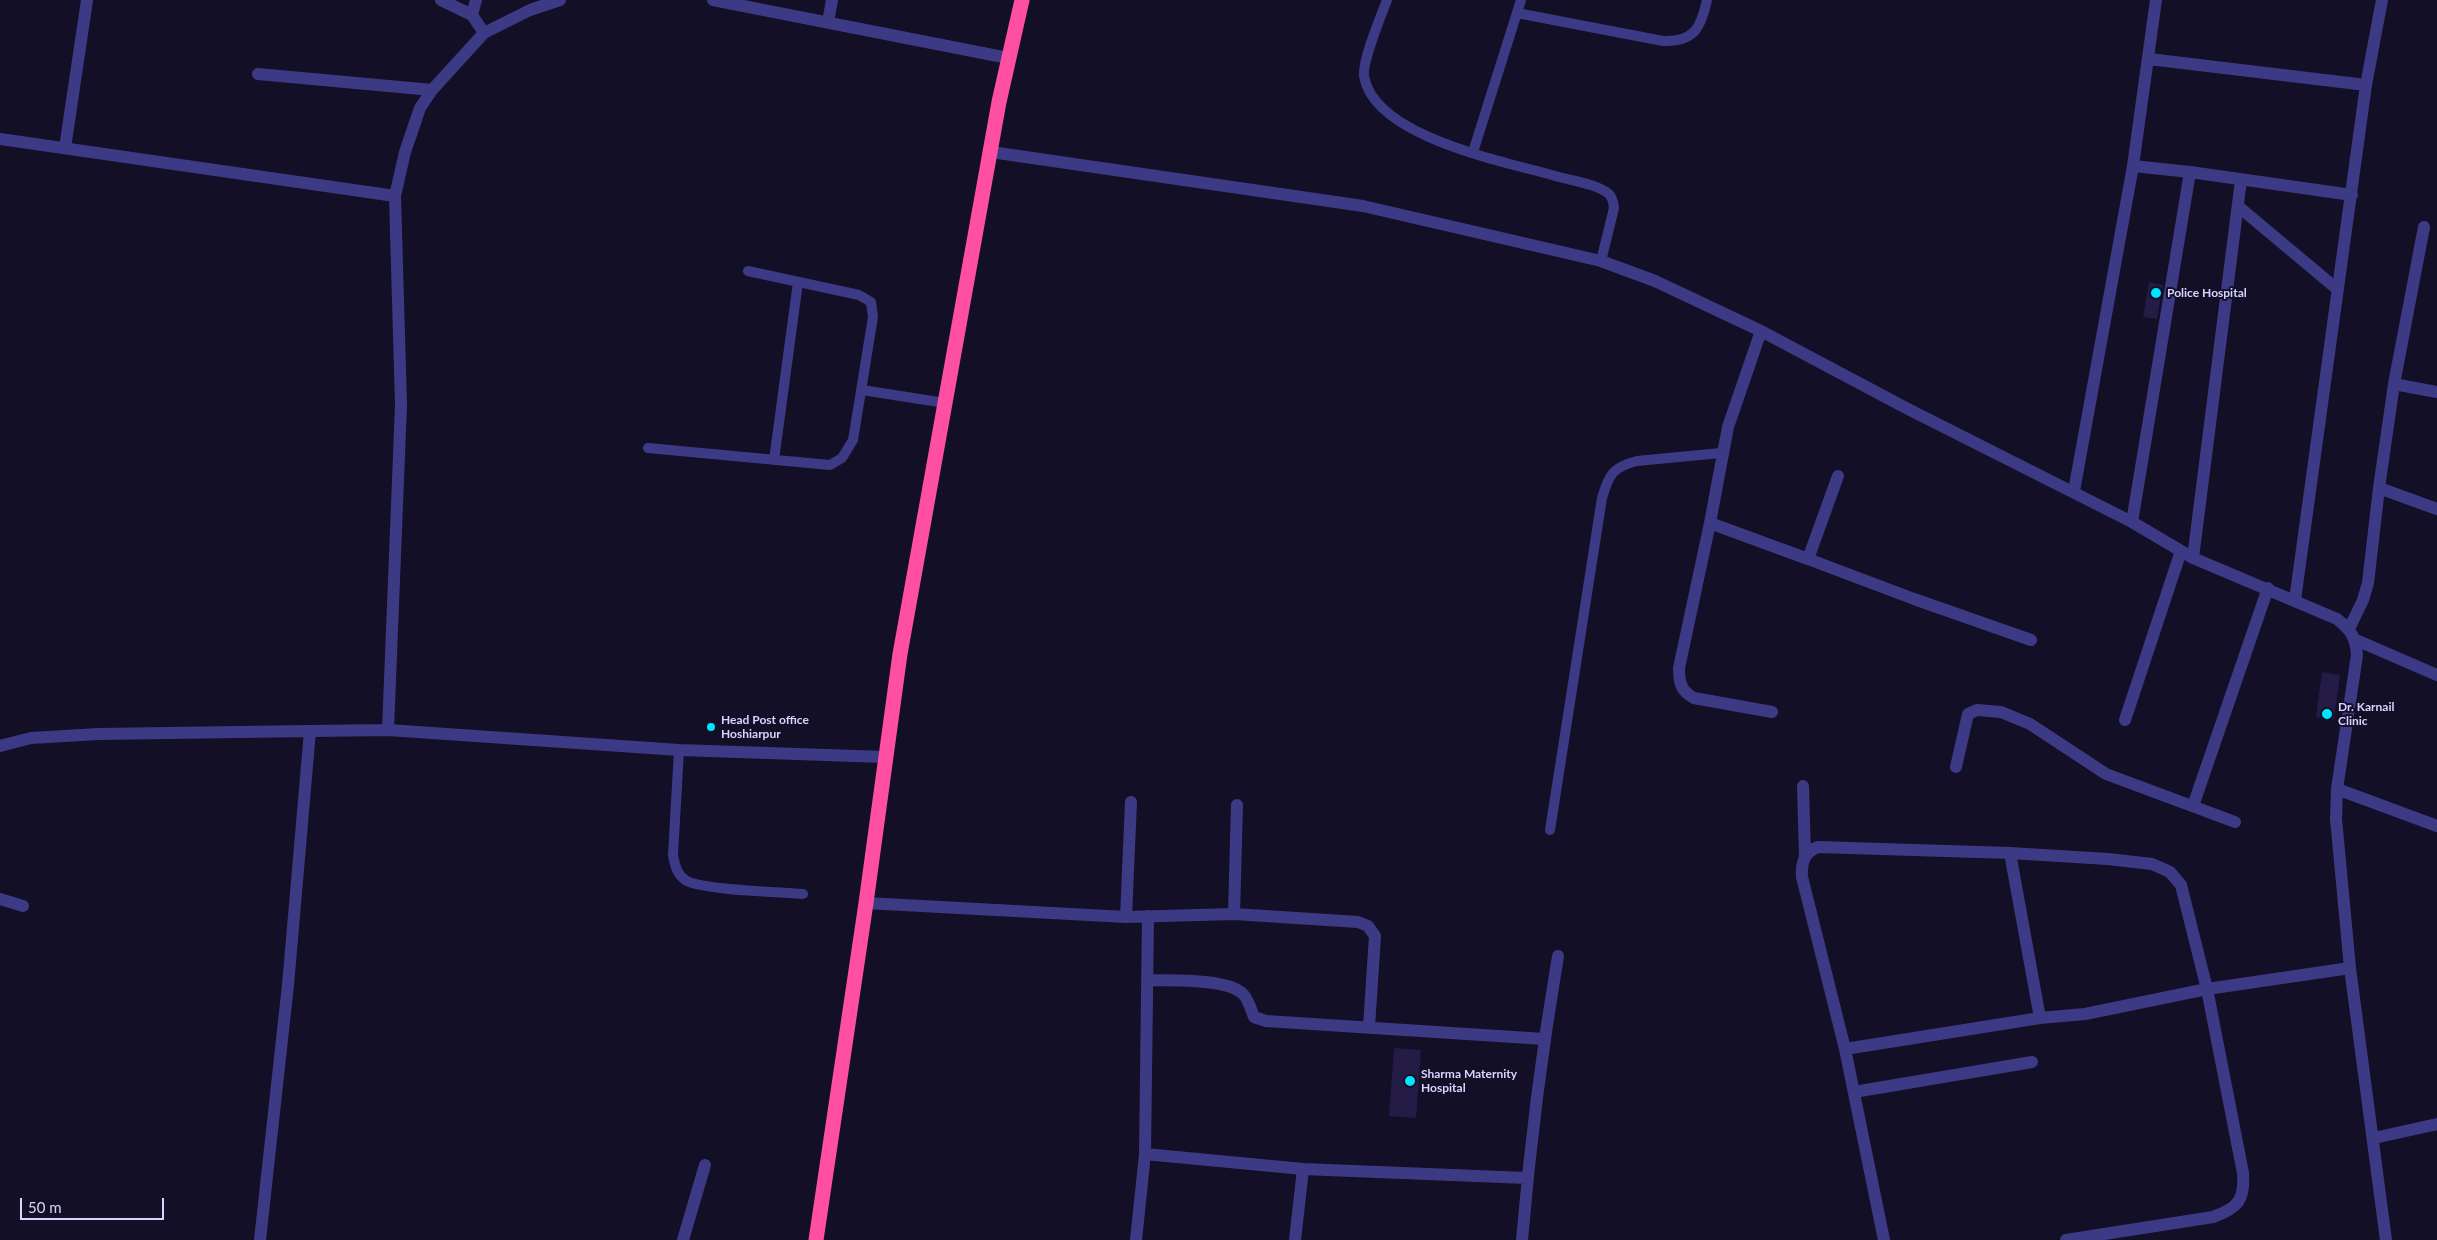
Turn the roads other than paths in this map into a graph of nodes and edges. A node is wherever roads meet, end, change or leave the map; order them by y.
1 (87, 0) edge
2 (441, 0) edge
3 (476, 0) edge
4 (560, 0) edge
5 (713, 0) edge
6 (832, 0) edge
7 (1022, 0) edge
8 (1387, 0) edge
9 (1521, 0) edge
10 (1707, 0) edge
11 (2156, 0) edge
12 (2382, 0) edge
13 (1517, 12) junction
14 (472, 16) junction
15 (828, 22) junction
16 (484, 33) junction
17 (1008, 58) junction
18 (2149, 59) junction
19 (258, 74) dead end
20 (2366, 85) junction
21 (432, 90) junction
22 (0, 140) edge
23 (65, 148) junction
24 (991, 152) junction
25 (1473, 152) junction
26 (2133, 166) junction
27 (2190, 172) junction
28 (2241, 180) junction
29 (2352, 195) junction
30 (395, 196) junction
31 (2239, 207) junction
32 (2424, 227) dead end
33 (1601, 261) junction
34 (748, 271) dead end
35 (798, 282) junction
36 (2336, 289) junction
37 (1761, 331) junction
38 (2394, 384) junction
39 (862, 390) junction
40 (2437, 392) edge
41 (945, 404) junction
42 (648, 448) dead end
43 (1721, 454) junction
44 (774, 460) junction
45 (1838, 476) dead end
46 (2379, 488) junction
47 (2074, 491) junction
48 (2437, 509) edge
49 (2132, 522) junction
50 (1710, 523) junction
51 (2181, 550) junction
52 (2193, 558) junction
53 (1808, 559) junction
54 (2268, 588) junction
55 (2296, 600) junction
56 (2349, 629) junction
57 (2031, 640) dead end
58 (2356, 640) junction
59 (2437, 675) edge
60 (1772, 712) dead end
61 (2125, 720) dead end
62 (388, 730) junction
63 (310, 731) junction
64 (0, 746) edge
65 (679, 750) junction
66 (885, 756) junction
67 (1956, 766) dead end
68 (1803, 786) dead end
69 (2337, 789) junction
70 (1131, 802) dead end
71 (1236, 804) dead end
72 (2193, 806) junction
73 (2235, 822) dead end
74 (2437, 826) edge
75 (1550, 830) dead end
76 (2010, 853) junction
77 (1804, 856) junction
78 (803, 894) dead end
79 (0, 899) edge
80 (866, 903) junction
81 (24, 906) dead end
82 (1234, 914) junction
83 (1148, 916) junction
84 (1126, 917) junction
85 (1558, 956) dead end
86 (2350, 968) junction
87 (1147, 980) junction
88 (2207, 989) junction
89 (2040, 1018) junction
90 (1369, 1027) junction
91 (1544, 1039) junction
92 (1845, 1049) junction
93 (2032, 1062) dead end
94 (1854, 1092) junction
95 (2437, 1124) edge
96 (2374, 1138) junction
97 (1145, 1154) junction
98 (705, 1165) dead end
99 (1303, 1169) junction
100 (1527, 1178) junction
101 (260, 1240) edge
102 (683, 1240) edge
103 (816, 1240) edge
104 (1136, 1240) edge
105 (1295, 1240) edge
106 (1522, 1240) edge
107 (1884, 1240) edge
108 (2066, 1240) edge
109 (2386, 1240) edge

1 - 23 street
2 - 14 street
3 - 14 street
4 - 16 street
5 - 15 street
6 - 15 street
7 - 17 highway
8 - 25 lane
9 - 13 lane
10 - 13 lane
11 - 18 street
12 - 20 street
13 - 25 lane
14 - 16 street
15 - 17 street
16 - 21 street
17 - 24 highway
18 - 20 street
18 - 26 street
19 - 21 street
20 - 29 street
21 - 30 street
22 - 23 street
23 - 30 street
24 - 33 street
24 - 41 highway
25 - 33 lane
26 - 27 street
26 - 47 street
27 - 28 street
27 - 49 street
28 - 29 street
28 - 31 street
29 - 36 street
30 - 62 street
31 - 36 street
31 - 52 street
32 - 38 street
33 - 37 street
34 - 35 lane
35 - 39 lane
35 - 44 lane
36 - 55 street
37 - 43 street
37 - 47 street
38 - 40 street
38 - 46 street
39 - 41 lane
39 - 44 lane
41 - 66 highway
42 - 44 lane
43 - 50 street
43 - 75 lane
45 - 53 street
46 - 48 street
46 - 56 street
47 - 49 street
49 - 51 street
50 - 53 street
50 - 60 street
51 - 52 street
51 - 61 street
52 - 54 street
53 - 57 street
54 - 55 street
54 - 72 street
55 - 56 street
56 - 58 street
58 - 59 street
58 - 69 street
62 - 63 street
62 - 65 street
63 - 64 street
63 - 101 street
65 - 66 street
65 - 78 lane
66 - 80 highway
67 - 72 street
68 - 77 street
69 - 74 street
69 - 86 street
70 - 84 street
71 - 82 street
72 - 73 street
76 - 77 street
76 - 88 street
76 - 89 street
77 - 92 street
79 - 81 street
80 - 84 street
80 - 103 highway
82 - 83 street
82 - 90 street
83 - 84 street
83 - 87 street
85 - 91 street
86 - 88 street
86 - 96 street
87 - 90 street
87 - 97 street
88 - 89 street
88 - 108 street
89 - 92 street
90 - 91 street
91 - 100 street
92 - 94 street
93 - 94 street
94 - 107 street
95 - 96 street
96 - 109 street
97 - 99 street
97 - 104 street
98 - 102 street
99 - 100 street
99 - 105 street
100 - 106 street

